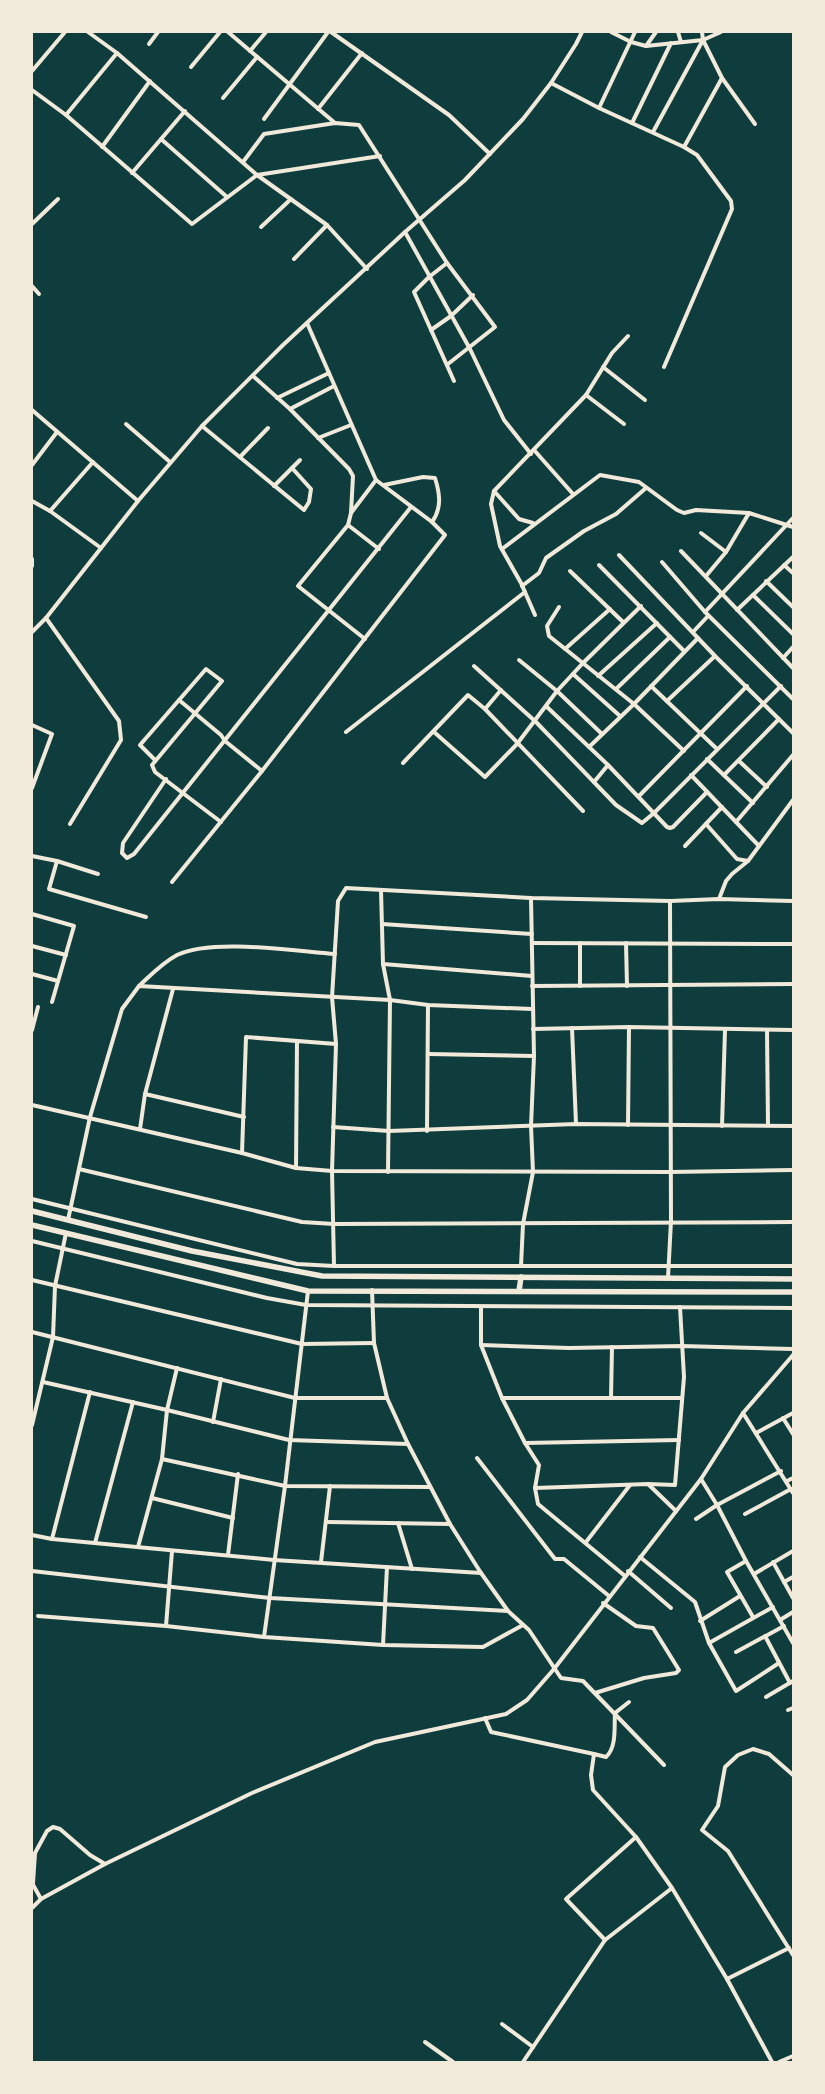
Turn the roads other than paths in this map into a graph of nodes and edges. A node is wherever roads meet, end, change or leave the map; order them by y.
1 (65, 32) edge
2 (88, 32) edge
3 (158, 32) edge
4 (220, 32) edge
5 (228, 32) edge
6 (266, 32) edge
7 (329, 32) edge
8 (582, 32) edge
9 (611, 32) edge
10 (634, 32) edge
11 (648, 32) edge
12 (656, 32) edge
13 (678, 32) edge
14 (702, 32) edge
15 (722, 32) edge
16 (652, 36) junction
17 (703, 40) junction
18 (631, 42) junction
19 (681, 42) junction
20 (671, 43) junction
21 (149, 44) dead end
22 (646, 46) junction
23 (250, 51) junction
24 (117, 53) junction
25 (362, 54) junction
26 (257, 57) junction
27 (192, 67) dead end
28 (32, 71) edge
29 (722, 78) junction
30 (150, 82) junction
31 (551, 83) junction
32 (290, 85) junction
33 (32, 90) edge
34 (223, 98) dead end
35 (599, 108) junction
36 (318, 109) junction
37 (184, 111) junction
38 (66, 115) junction
39 (264, 119) dead end
40 (335, 123) junction
41 (632, 123) junction
42 (755, 124) dead end
43 (653, 132) junction
44 (161, 139) junction
45 (102, 147) junction
46 (684, 147) junction
47 (490, 154) junction
48 (380, 156) junction
49 (243, 162) junction
50 (132, 173) junction
51 (257, 175) junction
52 (227, 197) junction
53 (58, 198) dead end
54 (291, 199) junction
55 (419, 219) junction
56 (32, 224) edge
57 (327, 225) junction
58 (261, 227) dead end
59 (405, 232) junction
60 (294, 259) dead end
61 (447, 263) junction
62 (367, 269) junction
63 (429, 277) junction
64 (32, 286) edge
65 (39, 294) dead end
66 (473, 295) junction
67 (451, 316) junction
68 (307, 323) junction
69 (431, 330) junction
70 (628, 336) dead end
71 (470, 348) junction
72 (448, 364) junction
73 (603, 367) junction
74 (664, 367) dead end
75 (329, 373) junction
76 (252, 376) junction
77 (454, 381) dead end
78 (334, 386) junction
79 (586, 395) junction
80 (277, 398) junction
81 (645, 400) dead end
82 (290, 409) junction
83 (32, 410) edge
84 (126, 424) dead end
85 (624, 424) dead end
86 (351, 425) junction
87 (202, 426) junction
88 (268, 428) dead end
89 (57, 432) junction
90 (318, 438) junction
91 (533, 452) junction
92 (240, 458) junction
93 (300, 460) dead end
94 (93, 462) junction
95 (170, 462) junction
96 (32, 465) edge
97 (292, 468) junction
98 (376, 480) junction
99 (384, 484) junction
100 (274, 486) junction
101 (646, 488) junction
102 (494, 491) junction
103 (573, 494) junction
104 (32, 500) edge
105 (138, 501) junction
106 (411, 507) junction
107 (50, 511) junction
108 (350, 513) junction
109 (749, 513) junction
110 (793, 518) edge
111 (432, 522) junction
112 (533, 523) junction
113 (787, 524) junction
114 (348, 525) junction
115 (793, 527) edge
116 (701, 533) dead end
117 (101, 548) junction
118 (378, 549) junction
119 (502, 549) junction
120 (681, 551) dead end
121 (726, 552) junction
122 (619, 555) dead end
123 (793, 557) edge
124 (32, 559) edge
125 (662, 562) dead end
126 (599, 565) dead end
127 (784, 565) junction
128 (32, 566) edge
129 (570, 570) dead end
130 (793, 573) edge
131 (706, 576) junction
132 (766, 581) junction
133 (522, 586) junction
134 (524, 592) junction
135 (723, 594) junction
136 (753, 595) junction
137 (640, 606) junction
138 (559, 607) dead end
139 (793, 607) edge
140 (610, 609) junction
141 (737, 610) junction
142 (330, 611) junction
143 (705, 612) junction
144 (534, 615) dead end
145 (708, 616) junction
146 (46, 618) junction
147 (624, 622) junction
148 (657, 623) junction
149 (32, 632) edge
150 (693, 632) junction
151 (793, 634) edge
152 (670, 637) junction
153 (698, 638) junction
154 (365, 639) junction
155 (793, 647) edge
156 (565, 649) junction
157 (684, 651) junction
158 (714, 656) junction
159 (783, 658) junction
160 (519, 660) dead end
161 (583, 663) junction
162 (474, 666) dead end
163 (793, 668) edge
164 (573, 674) junction
165 (598, 676) junction
166 (651, 686) junction
167 (747, 686) junction
168 (781, 686) junction
169 (616, 689) junction
170 (501, 690) junction
171 (558, 691) junction
172 (793, 699) edge
173 (179, 700) junction
174 (667, 701) junction
175 (764, 703) junction
176 (634, 704) junction
177 (547, 707) junction
178 (485, 709) junction
179 (195, 713) junction
180 (620, 716) junction
181 (779, 719) junction
182 (536, 722) junction
183 (32, 724) edge
184 (346, 732) dead end
185 (434, 732) junction
186 (793, 733) edge
187 (602, 734) junction
188 (700, 734) junction
189 (225, 741) junction
190 (517, 744) junction
191 (588, 747) junction
192 (717, 749) junction
193 (684, 751) junction
194 (793, 755) edge
195 (707, 759) junction
196 (155, 760) junction
197 (739, 761) junction
198 (403, 762) dead end
199 (608, 765) junction
200 (262, 771) junction
201 (692, 775) junction
202 (724, 775) junction
203 (166, 779) junction
204 (594, 782) junction
205 (767, 787) junction
206 (32, 788) edge
207 (707, 792) junction
208 (184, 793) junction
209 (639, 796) junction
210 (793, 800) edge
211 (753, 803) junction
212 (722, 807) junction
213 (583, 811) dead end
214 (654, 813) junction
215 (221, 822) junction
216 (736, 822) junction
217 (70, 824) dead end
218 (706, 824) junction
219 (685, 846) dead end
220 (759, 846) junction
221 (32, 856) edge
222 (57, 861) junction
223 (748, 861) junction
224 (98, 874) dead end
225 (172, 882) dead end
226 (381, 890) junction
227 (531, 898) junction
228 (719, 899) junction
229 (670, 901) junction
230 (793, 901) edge
231 (32, 914) edge
232 (146, 916) dead end
233 (382, 924) junction
234 (532, 934) junction
235 (532, 943) junction
236 (580, 943) junction
237 (670, 943) junction
238 (626, 944) junction
239 (793, 944) edge
240 (32, 946) edge
241 (335, 954) junction
242 (66, 955) junction
243 (383, 964) junction
244 (32, 974) edge
245 (532, 976) junction
246 (58, 981) junction
247 (793, 984) edge
248 (669, 985) junction
249 (139, 986) junction
250 (532, 986) junction
251 (580, 986) junction
252 (628, 986) junction
253 (173, 989) junction
254 (332, 997) junction
255 (390, 1000) junction
256 (52, 1002) dead end
257 (428, 1005) junction
258 (38, 1007) dead end
259 (532, 1009) junction
260 (629, 1027) junction
261 (572, 1028) junction
262 (533, 1029) junction
263 (670, 1029) junction
264 (32, 1030) edge
265 (724, 1030) junction
266 (793, 1030) edge
267 (767, 1031) junction
268 (298, 1041) junction
269 (336, 1044) junction
270 (428, 1054) junction
271 (534, 1056) junction
272 (145, 1094) junction
273 (32, 1105) edge
274 (90, 1117) junction
275 (244, 1117) junction
276 (576, 1124) junction
277 (628, 1125) junction
278 (669, 1125) junction
279 (768, 1125) junction
280 (333, 1126) junction
281 (531, 1126) junction
282 (722, 1126) junction
283 (793, 1126) edge
284 (140, 1129) junction
285 (389, 1131) junction
286 (427, 1131) junction
287 (242, 1153) junction
288 (296, 1168) junction
289 (79, 1169) junction
290 (793, 1170) edge
291 (332, 1171) junction
292 (388, 1172) junction
293 (533, 1172) junction
294 (670, 1172) junction
295 (32, 1200) edge
296 (70, 1209) junction
297 (32, 1211) edge
298 (68, 1220) junction
299 (670, 1221) junction
300 (793, 1222) edge
301 (32, 1224) edge
302 (334, 1224) junction
303 (523, 1224) junction
304 (66, 1233) junction
305 (32, 1241) edge
306 (63, 1248) junction
307 (334, 1266) junction
308 (521, 1266) junction
309 (793, 1266) edge
310 (670, 1267) junction
311 (521, 1277) junction
312 (668, 1278) junction
313 (793, 1279) edge
314 (32, 1280) edge
315 (55, 1286) junction
316 (372, 1290) junction
317 (308, 1291) junction
318 (519, 1291) junction
319 (793, 1292) edge
320 (306, 1305) junction
321 (372, 1306) junction
322 (481, 1307) junction
323 (680, 1307) junction
324 (793, 1308) edge
325 (32, 1332) edge
326 (53, 1337) junction
327 (302, 1344) junction
328 (374, 1344) junction
329 (481, 1345) junction
330 (682, 1346) junction
331 (612, 1347) junction
332 (793, 1349) edge
333 (793, 1355) edge
334 (177, 1368) junction
335 (221, 1379) junction
336 (43, 1382) junction
337 (90, 1392) junction
338 (295, 1398) junction
339 (387, 1398) junction
340 (502, 1398) junction
341 (611, 1398) junction
342 (682, 1398) junction
343 (133, 1402) junction
344 (167, 1410) junction
345 (743, 1413) junction
346 (793, 1413) edge
347 (783, 1418) junction
348 (32, 1422) edge
349 (213, 1422) junction
350 (756, 1433) junction
351 (793, 1434) edge
352 (289, 1440) junction
353 (679, 1440) junction
354 (525, 1443) junction
355 (408, 1444) junction
356 (477, 1458) dead end
357 (162, 1459) junction
358 (781, 1471) junction
359 (238, 1474) junction
360 (793, 1478) edge
361 (701, 1479) junction
362 (787, 1481) junction
363 (648, 1484) junction
364 (630, 1485) junction
365 (285, 1486) junction
366 (330, 1486) junction
367 (430, 1486) junction
368 (535, 1488) junction
369 (792, 1491) edge
370 (152, 1498) junction
371 (718, 1505) junction
372 (676, 1511) junction
373 (745, 1514) dead end
374 (233, 1518) junction
375 (696, 1519) dead end
376 (327, 1522) junction
377 (398, 1523) junction
378 (450, 1524) junction
379 (32, 1536) edge
380 (52, 1539) junction
381 (586, 1542) junction
382 (96, 1543) junction
383 (138, 1547) junction
384 (172, 1551) junction
385 (793, 1551) edge
386 (228, 1555) junction
387 (640, 1557) junction
388 (274, 1560) junction
389 (746, 1561) junction
390 (321, 1562) junction
391 (773, 1562) junction
392 (387, 1567) junction
393 (412, 1569) junction
394 (32, 1571) edge
395 (628, 1571) junction
396 (480, 1573) junction
397 (754, 1574) junction
398 (625, 1576) junction
399 (793, 1577) edge
400 (784, 1582) junction
401 (169, 1587) junction
402 (609, 1596) junction
403 (740, 1596) junction
404 (270, 1598) junction
405 (793, 1598) edge
406 (603, 1603) junction
407 (386, 1604) junction
408 (773, 1607) junction
409 (671, 1608) dead end
410 (508, 1611) junction
411 (793, 1612) edge
412 (38, 1616) dead end
413 (753, 1618) junction
414 (780, 1620) junction
415 (700, 1621) junction
416 (523, 1625) junction
417 (166, 1626) junction
418 (784, 1626) junction
419 (765, 1636) junction
420 (264, 1637) junction
421 (792, 1641) edge
422 (709, 1643) junction
423 (383, 1644) junction
424 (736, 1652) dead end
425 (779, 1663) junction
426 (554, 1669) junction
427 (791, 1682) edge
428 (595, 1693) junction
429 (766, 1697) dead end
430 (629, 1702) dead end
431 (793, 1708) edge
432 (788, 1710) dead end
433 (615, 1713) junction
434 (485, 1718) junction
435 (594, 1754) junction
436 (664, 1765) dead end
437 (793, 1775) edge
438 (636, 1837) junction
439 (105, 1864) junction
440 (32, 1883) edge
441 (672, 1888) junction
442 (42, 1899) junction
443 (32, 1908) edge
444 (605, 1940) junction
445 (789, 1948) junction
446 (793, 1955) edge
447 (727, 1979) junction
448 (502, 2024) dead end
449 (425, 2042) dead end
450 (533, 2047) junction
451 (793, 2056) edge
452 (453, 2062) edge
453 (523, 2062) edge
454 (772, 2062) edge
455 (779, 2062) edge

1 - 28 street
2 - 24 street
3 - 21 street
4 - 27 street
5 - 23 street
6 - 23 street
7 - 25 street
7 - 32 street
8 - 31 street
9 - 18 street
10 - 18 street
11 - 16 street
12 - 16 street
13 - 19 street
14 - 17 street
15 - 17 street
16 - 22 street
17 - 19 street
17 - 29 street
17 - 43 street
18 - 22 street
18 - 35 street
19 - 20 street
20 - 22 street
20 - 41 street
23 - 26 street
24 - 30 street
24 - 38 street
25 - 36 street
25 - 47 street
26 - 32 street
26 - 34 street
29 - 42 street
29 - 46 street
30 - 37 street
30 - 45 street
31 - 35 street
31 - 47 street
32 - 36 street
32 - 39 street
33 - 38 street
35 - 41 street
36 - 40 street
37 - 44 street
37 - 49 street
38 - 45 street
40 - 48 street
40 - 49 street
41 - 43 street
43 - 46 street
44 - 50 street
44 - 52 street
45 - 50 street
46 - 74 street
47 - 55 street
48 - 51 street
48 - 55 street
49 - 51 street
50 - 52 street
51 - 52 street
51 - 54 street
53 - 56 street
54 - 57 street
54 - 58 street
55 - 59 street
55 - 61 street
57 - 60 street
57 - 62 street
59 - 62 street
59 - 63 street
61 - 63 street
61 - 66 street
62 - 68 street
63 - 67 street
63 - 69 street
64 - 65 street
66 - 67 street
66 - 71 street
67 - 69 street
67 - 71 street
68 - 75 street
68 - 76 street
69 - 72 street
70 - 73 street
71 - 72 street
71 - 91 street
72 - 77 street
73 - 79 street
73 - 81 street
75 - 78 street
75 - 80 street
76 - 80 street
76 - 87 street
78 - 82 street
78 - 86 street
79 - 85 street
79 - 91 street
80 - 82 street
82 - 90 street
83 - 89 street
84 - 95 street
86 - 90 street
86 - 98 street
87 - 92 street
87 - 95 street
88 - 92 street
89 - 94 street
89 - 96 street
90 - 108 street
91 - 102 street
91 - 103 street
92 - 100 street
93 - 97 street
94 - 105 street
94 - 107 street
95 - 105 street
97 - 100 street
97 - 100 street
98 - 99 street
98 - 108 street
99 - 106 street
99 - 111 street
101 - 103 street
101 - 109 street
101 - 133 street
102 - 112 street
102 - 119 street
103 - 112 street
104 - 107 street
105 - 117 street
106 - 111 street
106 - 118 street
107 - 117 street
108 - 114 street
109 - 113 street
109 - 121 street
110 - 113 street
111 - 154 street
112 - 119 street
113 - 115 street
113 - 135 street
114 - 118 street
114 - 142 street
116 - 121 street
117 - 146 street
118 - 142 street
119 - 133 street
120 - 131 street
121 - 131 street
122 - 150 street
123 - 127 street
124 - 128 street
125 - 143 street
126 - 137 street
127 - 130 street
127 - 132 street
129 - 140 street
131 - 135 street
132 - 136 street
132 - 139 street
133 - 134 street
134 - 144 street
134 - 184 street
135 - 141 street
135 - 143 street
136 - 141 street
136 - 151 street
137 - 147 street
137 - 148 street
138 - 156 street
140 - 147 street
140 - 156 street
141 - 159 street
142 - 154 street
142 - 189 street
143 - 145 street
145 - 150 street
145 - 168 street
146 - 149 street
146 - 217 street
147 - 161 street
148 - 152 street
148 - 165 street
150 - 153 street
152 - 157 street
152 - 169 street
153 - 157 street
153 - 158 street
154 - 200 street
155 - 159 street
156 - 161 street
157 - 166 street
158 - 167 street
158 - 174 street
159 - 163 street
160 - 171 street
161 - 164 street
161 - 165 street
162 - 170 street
164 - 171 street
164 - 180 street
165 - 169 street
166 - 174 street
166 - 176 street
167 - 175 street
167 - 188 street
168 - 172 street
168 - 175 street
169 - 176 street
170 - 178 street
170 - 182 street
171 - 177 street
171 - 187 street
173 - 179 street
173 - 179 street
173 - 196 street
174 - 188 street
175 - 181 street
175 - 192 street
176 - 180 street
176 - 193 street
177 - 182 street
177 - 191 street
178 - 185 street
178 - 190 street
179 - 189 street
179 - 196 street
180 - 187 street
181 - 186 street
181 - 197 street
182 - 190 street
182 - 204 street
183 - 206 street
185 - 190 street
185 - 198 street
187 - 191 street
188 - 192 street
188 - 193 street
189 - 200 street
189 - 208 street
190 - 213 street
191 - 199 street
192 - 195 street
193 - 209 street
194 - 205 street
195 - 201 street
195 - 202 street
196 - 203 street
197 - 202 street
197 - 205 street
199 - 204 street
199 - 209 street
200 - 215 street
201 - 207 street
201 - 214 street
202 - 211 street
203 - 208 street
203 - 208 street
204 - 214 street
205 - 211 street
207 - 212 street
207 - 214 street
208 - 215 street
209 - 214 street
210 - 220 street
211 - 216 street
212 - 216 street
212 - 218 street
215 - 225 street
216 - 220 street
218 - 219 street
218 - 223 street
220 - 223 street
221 - 222 street
222 - 224 street
222 - 232 street
223 - 228 street
226 - 227 street
226 - 233 street
226 - 241 street
227 - 229 street
227 - 234 street
228 - 229 street
228 - 230 street
229 - 237 street
231 - 242 street
233 - 234 street
233 - 243 street
234 - 235 street
235 - 236 street
235 - 245 street
236 - 238 street
236 - 251 street
237 - 238 street
237 - 239 street
237 - 248 street
238 - 252 street
240 - 242 street
241 - 249 street
241 - 254 street
242 - 246 street
243 - 245 street
243 - 255 street
244 - 246 street
245 - 250 street
246 - 256 street
247 - 248 street
248 - 252 street
248 - 263 street
249 - 253 street
249 - 274 street
250 - 251 street
250 - 259 street
251 - 252 street
253 - 254 street
253 - 272 street
254 - 255 street
254 - 269 street
255 - 257 street
255 - 285 street
257 - 259 street
257 - 270 street
258 - 264 street
259 - 262 street
260 - 261 street
260 - 263 street
260 - 277 street
261 - 262 street
261 - 276 street
262 - 271 street
263 - 265 street
263 - 278 street
265 - 267 street
265 - 282 street
266 - 267 street
267 - 279 street
268 - 269 street
268 - 275 street
268 - 288 street
269 - 280 street
270 - 271 street
270 - 286 street
271 - 281 street
272 - 275 street
272 - 284 street
273 - 274 street
274 - 284 street
274 - 289 street
275 - 287 street
276 - 277 street
276 - 281 street
277 - 278 street
278 - 282 street
278 - 294 street
279 - 282 street
279 - 283 street
280 - 285 street
280 - 291 street
281 - 286 street
281 - 293 street
284 - 287 street
285 - 286 street
285 - 292 street
287 - 288 street
288 - 291 street
289 - 296 street
289 - 302 street
290 - 294 street
291 - 292 street
291 - 302 street
292 - 293 street
293 - 294 street
293 - 303 street
294 - 299 street
295 - 296 street
296 - 298 street
296 - 307 street
297 - 298 street
298 - 311 street
299 - 300 street
299 - 303 street
299 - 310 street
301 - 304 street
302 - 303 street
302 - 307 street
303 - 308 street
304 - 306 street
304 - 317 street
305 - 306 street
306 - 315 street
306 - 320 street
307 - 308 street
308 - 310 street
309 - 310 street
310 - 312 street
311 - 312 street
311 - 318 street
312 - 313 street
314 - 315 street
315 - 326 street
315 - 327 street
316 - 317 street
316 - 318 street
316 - 321 street
317 - 320 street
318 - 319 street
320 - 321 street
320 - 327 street
321 - 322 street
321 - 328 street
322 - 323 street
322 - 329 street
323 - 324 street
323 - 330 street
325 - 326 street
326 - 334 street
326 - 336 street
327 - 328 street
327 - 338 street
328 - 339 street
329 - 331 street
329 - 340 street
330 - 331 street
330 - 332 street
330 - 342 street
331 - 341 street
333 - 345 street
334 - 335 street
334 - 344 street
335 - 338 street
335 - 349 street
336 - 337 street
336 - 348 street
337 - 343 street
337 - 380 street
338 - 339 street
338 - 352 street
339 - 355 street
340 - 341 street
340 - 354 street
341 - 342 street
342 - 353 street
343 - 344 street
343 - 382 street
344 - 349 street
344 - 357 street
345 - 350 street
345 - 361 street
346 - 347 street
347 - 350 street
347 - 351 street
349 - 352 street
350 - 358 street
352 - 355 street
352 - 365 street
353 - 354 street
353 - 363 street
354 - 368 street
355 - 367 street
356 - 402 street
357 - 359 street
357 - 370 street
358 - 362 street
358 - 371 street
359 - 365 street
359 - 374 street
360 - 362 street
361 - 371 street
361 - 372 street
362 - 369 street
363 - 364 street
363 - 372 street
364 - 368 street
364 - 381 street
365 - 366 street
365 - 388 street
366 - 367 street
366 - 376 street
367 - 378 street
368 - 381 street
369 - 373 street
370 - 374 street
370 - 383 street
371 - 375 street
371 - 389 street
372 - 387 street
374 - 386 street
376 - 377 street
376 - 390 street
377 - 378 street
377 - 393 street
378 - 396 street
379 - 380 street
380 - 382 street
381 - 398 street
382 - 383 street
383 - 384 street
384 - 386 street
384 - 401 street
385 - 391 street
386 - 388 street
387 - 395 street
387 - 415 street
388 - 390 street
388 - 404 street
389 - 397 street
389 - 403 street
390 - 392 street
391 - 397 street
391 - 400 street
392 - 393 street
392 - 407 street
393 - 396 street
394 - 401 street
395 - 398 street
395 - 409 street
396 - 410 street
397 - 408 street
398 - 402 street
399 - 400 street
400 - 405 street
401 - 404 street
401 - 417 street
402 - 406 street
403 - 413 street
403 - 415 street
404 - 407 street
404 - 420 street
406 - 426 street
406 - 428 street
407 - 410 street
407 - 423 street
408 - 413 street
408 - 414 street
410 - 416 street
411 - 414 street
412 - 417 street
413 - 422 street
414 - 418 street
415 - 422 street
416 - 423 street
416 - 426 street
417 - 420 street
418 - 419 street
418 - 421 street
419 - 424 street
419 - 425 street
420 - 423 street
422 - 425 street
425 - 427 street
426 - 428 street
426 - 434 street
427 - 429 street
428 - 433 street
430 - 433 street
431 - 432 street
433 - 435 street
433 - 436 street
434 - 435 street
434 - 439 street
435 - 438 street
437 - 445 street
438 - 441 street
438 - 444 street
439 - 440 street
439 - 442 street
440 - 442 street
441 - 444 street
441 - 447 street
442 - 443 street
444 - 450 street
445 - 446 street
445 - 447 street
447 - 454 street
448 - 450 street
449 - 452 street
450 - 453 street
451 - 455 street

